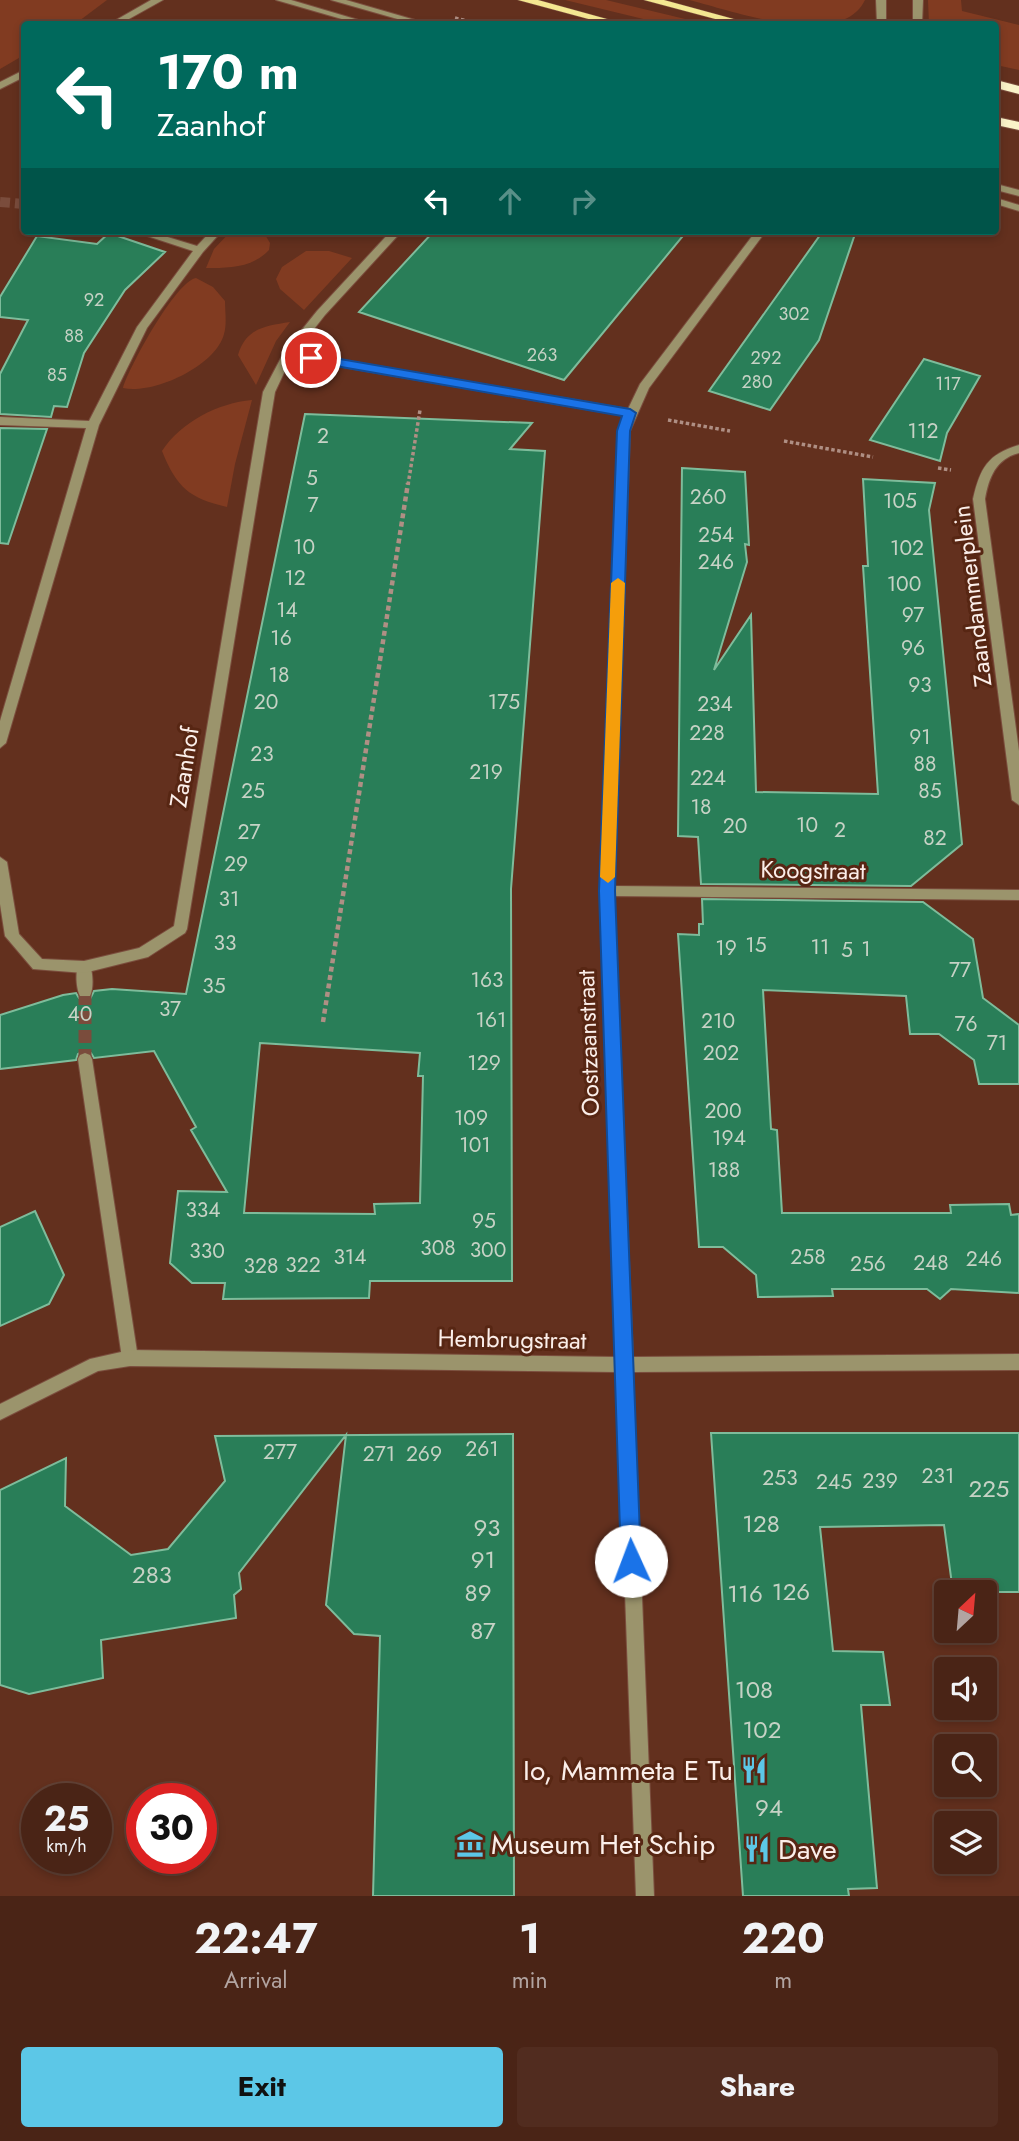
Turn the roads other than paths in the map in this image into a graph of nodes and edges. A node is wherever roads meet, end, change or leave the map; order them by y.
1 (158, 0) edge
2 (281, 0) edge
3 (336, 0) edge
4 (524, 0) edge
5 (650, 0) edge
6 (881, 0) edge
7 (918, 0) edge
8 (880, 20) edge
9 (120, 21) edge
10 (356, 21) edge
11 (413, 21) edge
12 (607, 21) edge
13 (734, 21) edge
14 (918, 21) edge
15 (21, 75) edge
16 (999, 85) edge
17 (0, 86) edge
18 (1019, 90) edge
19 (999, 122) edge
20 (1019, 126) edge
21 (999, 188) edge
22 (1019, 193) edge
23 (999, 202) edge
24 (1019, 208) edge
25 (150, 235) edge
26 (213, 235) edge
27 (393, 235) edge
28 (758, 235) edge
29 (198, 250) junction
30 (288, 354) junction
31 (630, 413) junction
32 (0, 421) edge
33 (93, 425) junction
34 (1019, 449) edge
35 (0, 743) edge
36 (1019, 800) edge
37 (0, 862) edge
38 (607, 891) junction
39 (1019, 895) edge
40 (84, 967) junction
41 (85, 992) tunnel mouth
42 (85, 1059) tunnel mouth
43 (130, 1358) junction
44 (1019, 1362) edge
45 (623, 1365) junction
46 (0, 1412) edge
47 (645, 1896) edge

1 - 9 street
2 - 10 street
3 - 11 street
4 - 12 main road
5 - 13 main road
6 - 8 street
7 - 14 street
15 - 17 street
16 - 18 highway
19 - 20 highway
21 - 22 street
23 - 24 street
25 - 29 street
26 - 29 street
27 - 30 street, Zaanhof
28 - 31 street, Oostzaanstraat
29 - 33 street
30 - 31 street
30 - 40 street, Zaanhof
31 - 38 street, Oostzaanstraat
32 - 33 street
33 - 35 street
34 - 36 street, Zaandammerplein
37 - 40 street, Zaanhof
38 - 39 street, Koogstraat
38 - 45 street, Oostzaanstraat
40 - 41 street
42 - 43 street
43 - 45 street, Hembrugstraat
43 - 46 street, Hembrugstraat
44 - 45 street, Hembrugstraat
45 - 47 street, Oostzaanstraat

